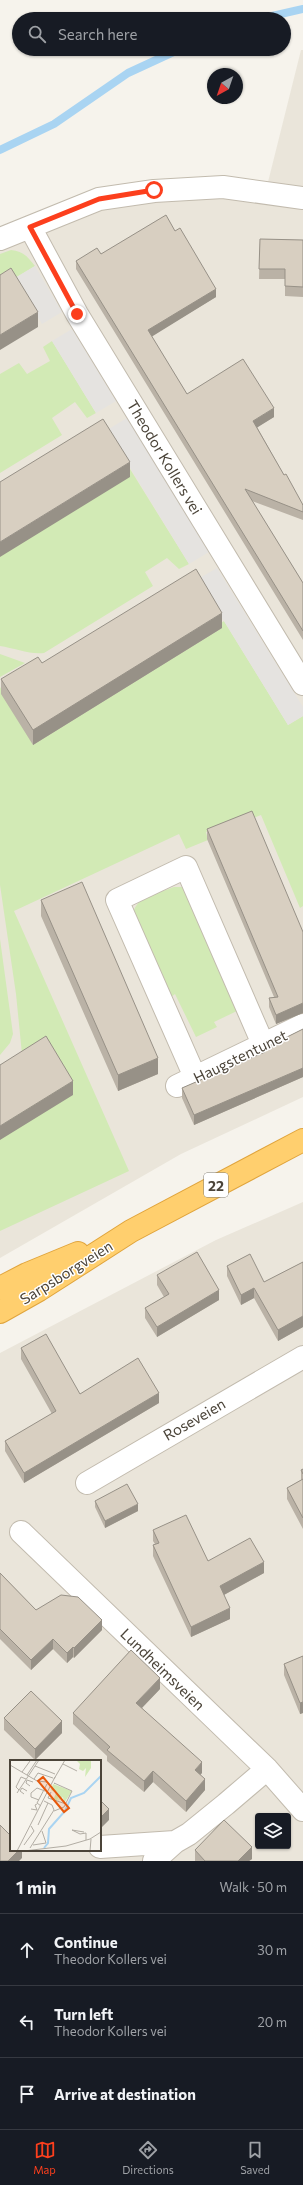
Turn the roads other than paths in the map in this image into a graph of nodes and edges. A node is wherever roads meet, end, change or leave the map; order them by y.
1 (303, 198) edge
2 (30, 227) junction
3 (0, 239) edge
4 (303, 684) edge
5 (303, 1025) edge
6 (263, 1044) junction
7 (303, 1140) edge
8 (131, 1230) junction
9 (0, 1288) edge
10 (0, 1312) edge
11 (303, 1357) edge
12 (87, 1483) dead end
13 (21, 1532) dead end
14 (267, 1769) junction
15 (303, 1810) edge
16 (175, 1842) junction
17 (101, 1847) edge
18 (154, 1861) edge

1 - 2 street
2 - 3 street
2 - 4 street, Theodor Kollers vei
5 - 6 street, Haugstentunet
6 - 6 street, Haugstentunet
7 - 8 highway, Sarpsborgveien / 22
8 - 9 highway, Sarpsborgveien / 22
8 - 10 highway, Sarpsborgveien / 22
11 - 12 street, Roseveien
13 - 14 street, Lundheimsveien
14 - 15 street, Lundheimsveien
14 - 16 street
16 - 17 street
16 - 18 street

